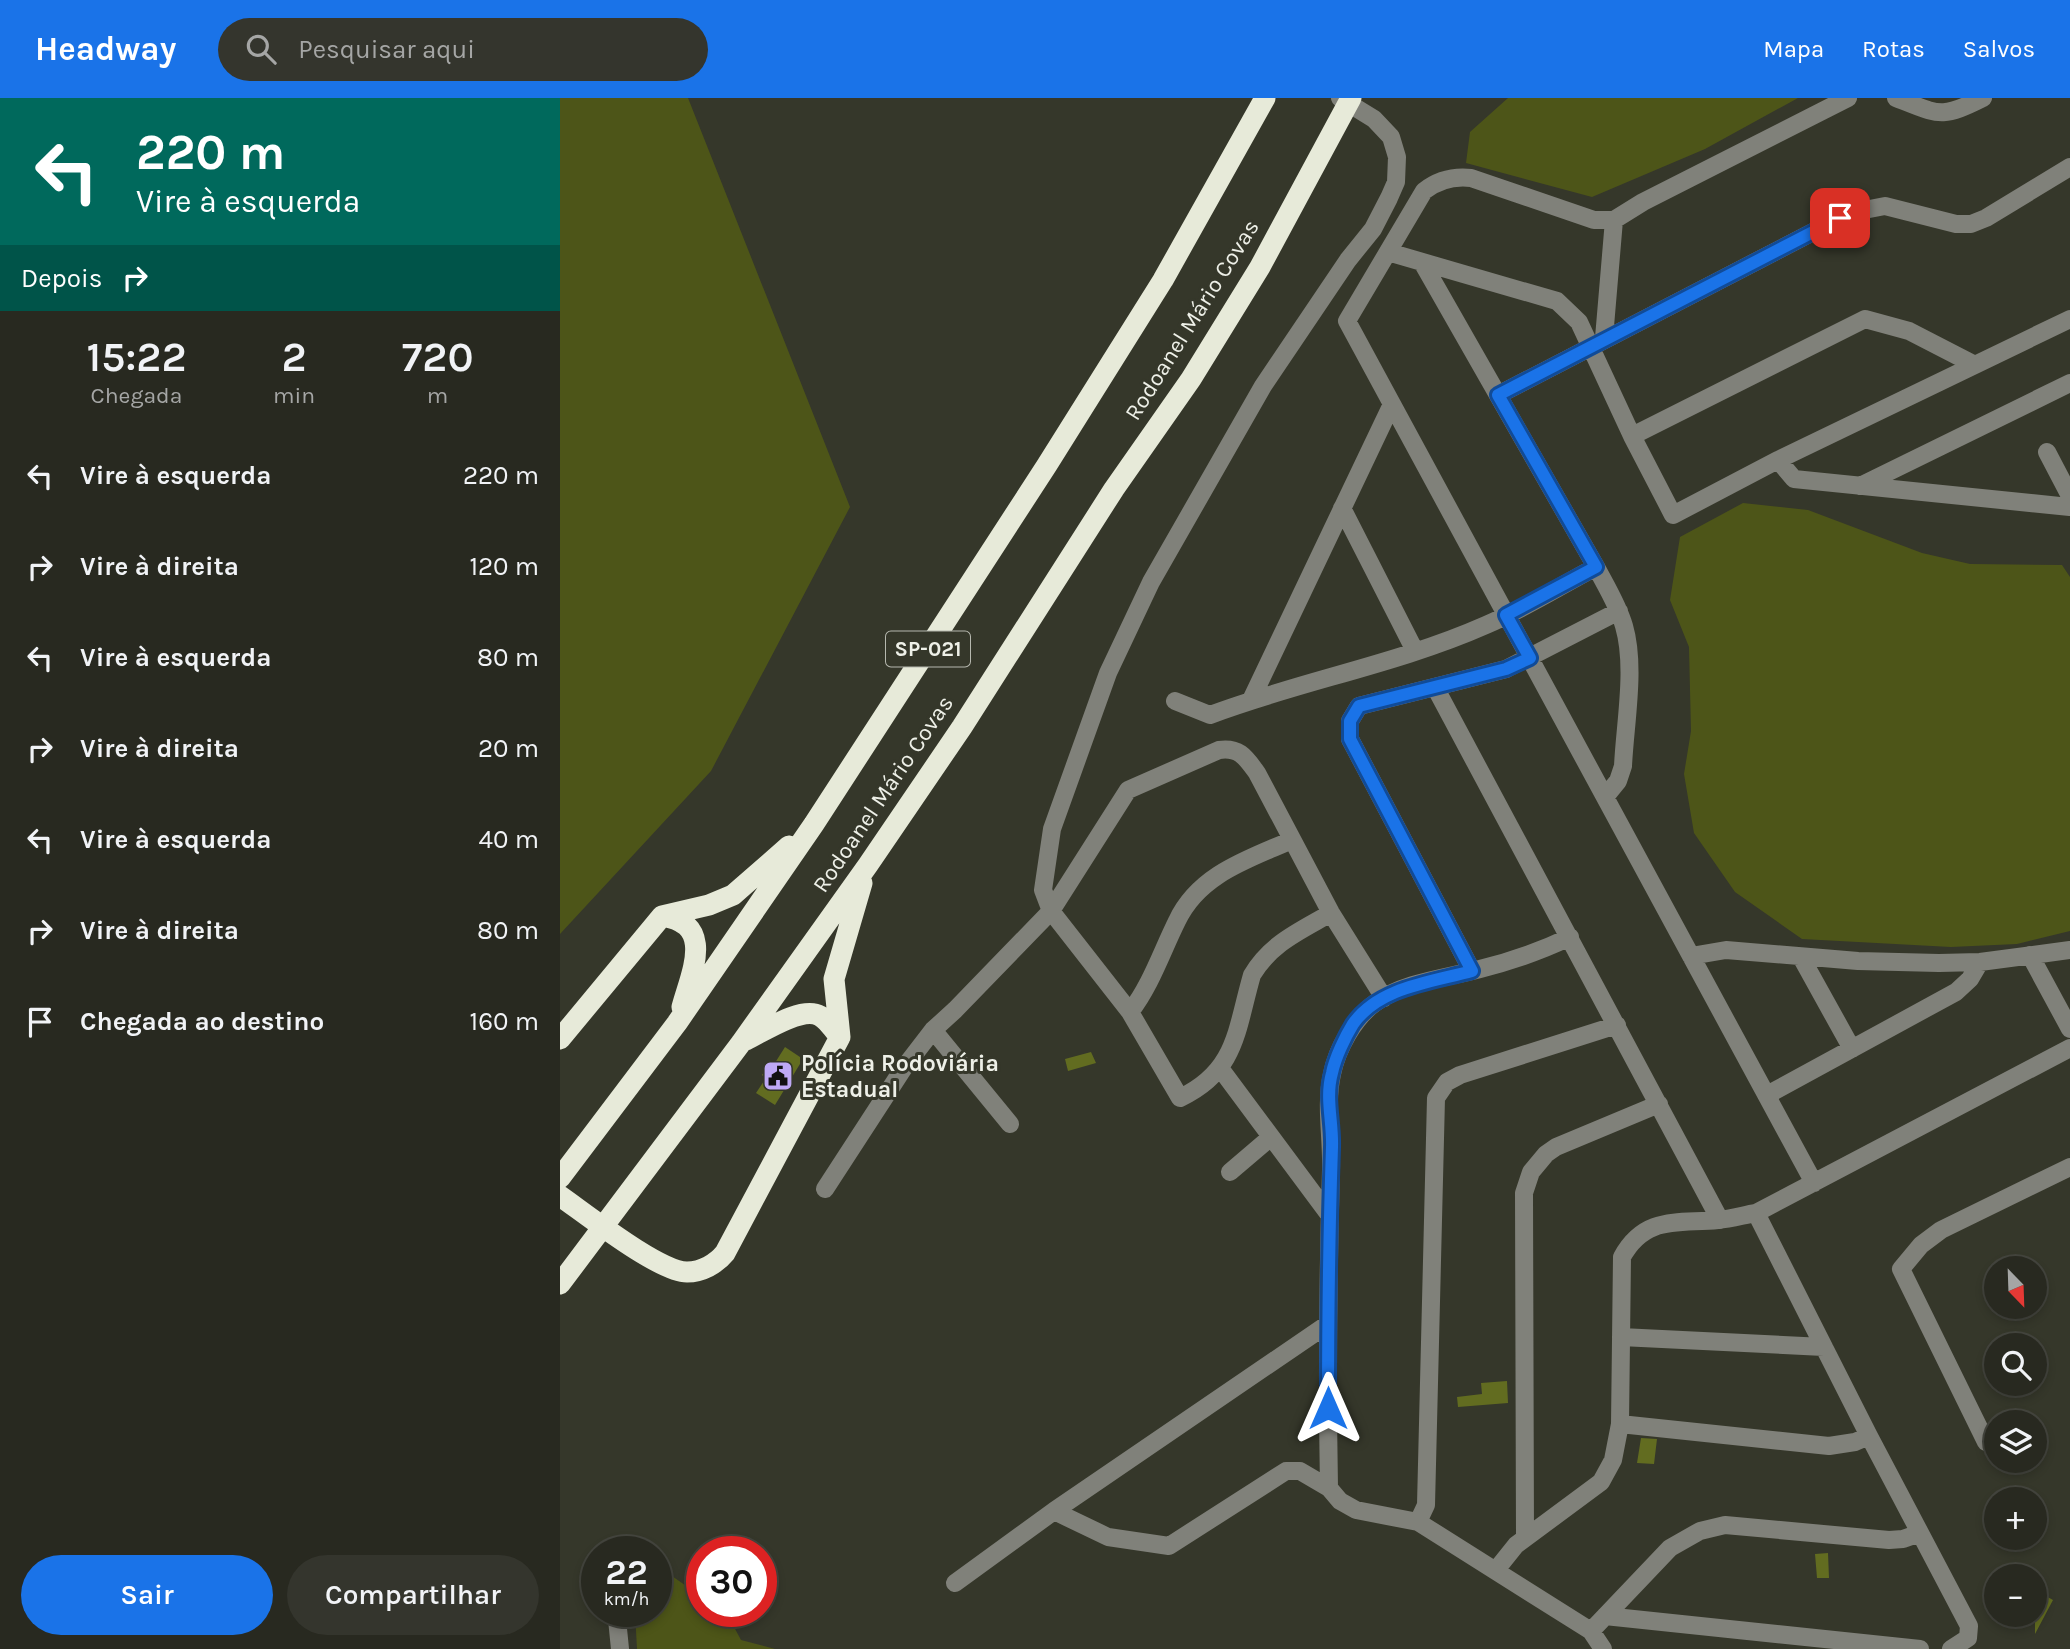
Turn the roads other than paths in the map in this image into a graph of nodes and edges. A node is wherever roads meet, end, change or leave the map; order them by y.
1 (1340, 98) edge
2 (1351, 98) edge
3 (1848, 98) edge
4 (1896, 98) edge
5 (1983, 98) edge
6 (1264, 100) edge
7 (2070, 167) edge
8 (1614, 220) junction
9 (1388, 252) junction
10 (1422, 262) junction
11 (2070, 319) edge
12 (1597, 342) junction
13 (1975, 365) junction
14 (2070, 383) edge
15 (1498, 395) junction
16 (1392, 404) junction
17 (1632, 436) junction
18 (2047, 452) dead end
19 (1778, 460) junction
20 (1860, 486) junction
21 (2070, 496) edge
22 (2070, 507) edge
23 (1342, 508) junction
24 (1596, 567) junction
25 (1619, 611) junction
26 (1506, 615) junction
27 (1415, 650) junction
28 (1530, 658) junction
29 (1435, 687) junction
30 (1251, 700) junction
31 (1175, 701) dead end
32 (1605, 797) junction
33 (814, 824) junction
34 (1292, 840) junction
35 (868, 866) junction
36 (1051, 911) junction
37 (1331, 913) junction
38 (662, 916) junction
39 (1570, 937) junction
40 (2070, 950) edge
41 (2029, 955) junction
42 (1691, 956) junction
43 (1801, 957) junction
44 (1980, 962) junction
45 (1472, 971) junction
46 (1384, 998) junction
47 (1130, 1012) junction
48 (677, 1023) junction
49 (1617, 1025) junction
50 (2070, 1028) edge
51 (933, 1030) junction
52 (840, 1037) junction
53 (560, 1039) edge
54 (741, 1043) junction
55 (2070, 1048) edge
56 (1852, 1049) junction
57 (1220, 1069) junction
58 (1767, 1096) junction
59 (1659, 1104) junction
60 (1010, 1124) dead end
61 (1271, 1137) junction
62 (2070, 1167) edge
63 (1230, 1172) dead end
64 (1814, 1182) junction
65 (561, 1183) edge
66 (825, 1189) dead end
67 (1756, 1213) junction
68 (1330, 1216) junction
69 (1720, 1220) junction
70 (560, 1284) edge
71 (1328, 1324) junction
72 (1621, 1337) junction
73 (1824, 1347) junction
74 (1620, 1424) junction
75 (1869, 1436) junction
76 (1984, 1438) edge
77 (1329, 1488) junction
78 (1054, 1511) junction
79 (1418, 1522) junction
80 (1920, 1532) junction
81 (1525, 1538) junction
82 (1496, 1570) junction
83 (955, 1583) dead end
84 (1605, 1616) junction
85 (618, 1627) edge
86 (1591, 1631) junction
87 (620, 1649) edge
88 (1603, 1649) edge
89 (1920, 1649) edge
90 (1951, 1649) edge

1 - 36 street
2 - 35 highway, Rodoanel Mário Covas / SP-021
3 - 8 street
4 - 5 street
6 - 33 highway, Rodoanel Mário Covas / SP-021
7 - 12 street
8 - 9 street
8 - 12 street
9 - 10 street
9 - 16 street
10 - 12 street
10 - 15 street
11 - 13 street
12 - 15 street
12 - 17 street
13 - 17 street
13 - 19 street
14 - 20 street
15 - 24 street
16 - 23 street
16 - 26 street
17 - 19 street
18 - 21 street
19 - 20 street
20 - 22 street
23 - 27 street
23 - 30 street
24 - 25 street
24 - 26 street
25 - 28 street
25 - 32 street
26 - 27 street
26 - 28 street
27 - 30 street
28 - 29 street
28 - 32 street
29 - 39 street
29 - 45 street
30 - 31 street
32 - 42 street
33 - 38 highway
33 - 48 highway, Rodoanel Mário Covas / SP-021
34 - 36 street
34 - 37 street
34 - 47 street
35 - 52 highway
35 - 54 highway, Rodoanel Mário Covas / SP-021
36 - 47 street
36 - 51 street
37 - 46 street
37 - 57 street
38 - 48 highway
38 - 53 highway
39 - 45 street
39 - 49 street
40 - 41 street
41 - 44 street
41 - 50 street
42 - 43 street
42 - 58 street
43 - 44 street
43 - 56 street
44 - 56 street
45 - 46 street
46 - 68 street
47 - 57 street
48 - 65 highway, Rodoanel Mário Covas / SP-021
49 - 59 street
49 - 79 street
51 - 60 street
51 - 66 street
52 - 54 highway
52 - 65 highway
54 - 70 highway, Rodoanel Mário Covas / SP-021
55 - 64 street
56 - 58 street
57 - 61 street
58 - 64 street
59 - 69 street
59 - 81 street
61 - 63 street
61 - 68 street
62 - 76 street
64 - 67 street
67 - 69 street
67 - 73 street
68 - 71 street
69 - 72 street
71 - 77 street
71 - 78 street
72 - 73 street
72 - 74 street
73 - 75 street
74 - 75 street
74 - 81 street
75 - 80 street
77 - 78 street
77 - 79 street
78 - 83 street
79 - 82 street
80 - 84 street
80 - 90 street
81 - 82 street
82 - 86 street
84 - 86 street
84 - 89 street
85 - 87 street
86 - 88 street

